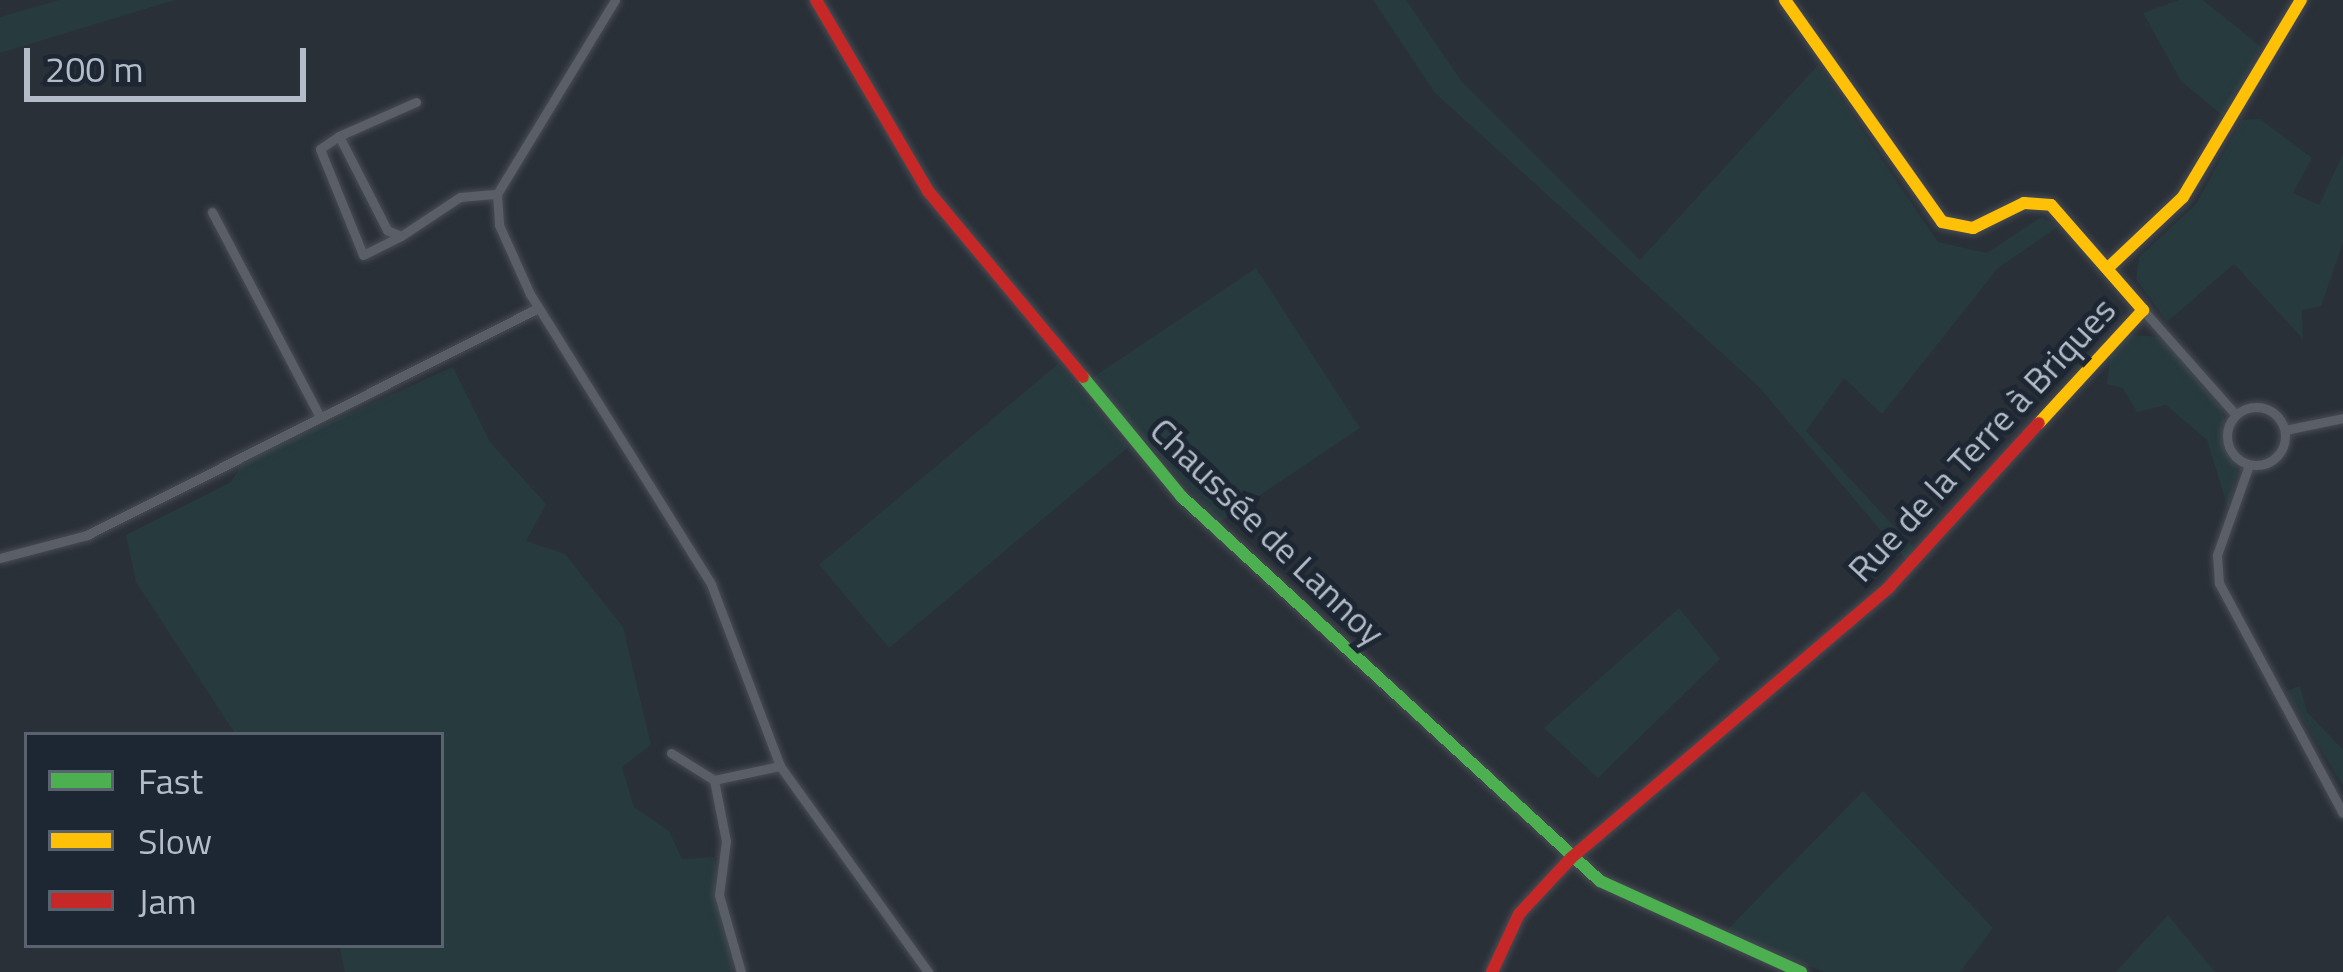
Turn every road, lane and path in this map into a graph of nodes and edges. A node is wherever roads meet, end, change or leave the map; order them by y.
1 (615, 0) edge
2 (816, 0) edge
3 (1785, 0) edge
4 (2301, 0) edge
5 (416, 102) dead end
6 (339, 136) junction
7 (497, 194) junction
8 (212, 212) dead end
9 (401, 236) junction
10 (2110, 266) junction
11 (538, 308) junction
12 (2143, 310) junction
13 (2236, 415) junction
14 (319, 416) junction
15 (2343, 418) edge
16 (2284, 430) junction
17 (2249, 465) junction
18 (0, 558) edge
19 (671, 753) dead end
20 (781, 766) junction
21 (714, 781) junction
22 (2343, 813) edge
23 (1571, 858) junction
24 (741, 972) edge
25 (928, 972) edge
26 (1492, 972) edge
27 (1802, 972) edge

1 - 7 street
2 - 23 main road, Chaussée de Lannoy
3 - 10 main road
4 - 10 main road, Rue de la Terre à Briques
5 - 6 street
6 - 9 street
6 - 9 street
7 - 9 street
7 - 11 street
8 - 14 street
10 - 12 main road, Rue de la Terre à Briques
11 - 14 street
11 - 20 street
12 - 13 street
12 - 23 main road, Rue de la Terre à Briques
13 - 16 street
13 - 17 street
14 - 18 street
15 - 16 street
16 - 17 street
17 - 22 street
19 - 21 street
20 - 21 street
20 - 25 street
21 - 24 street
23 - 26 main road, Rue de la Terre à Briques
23 - 27 main road, Chaussée de Lannoy

